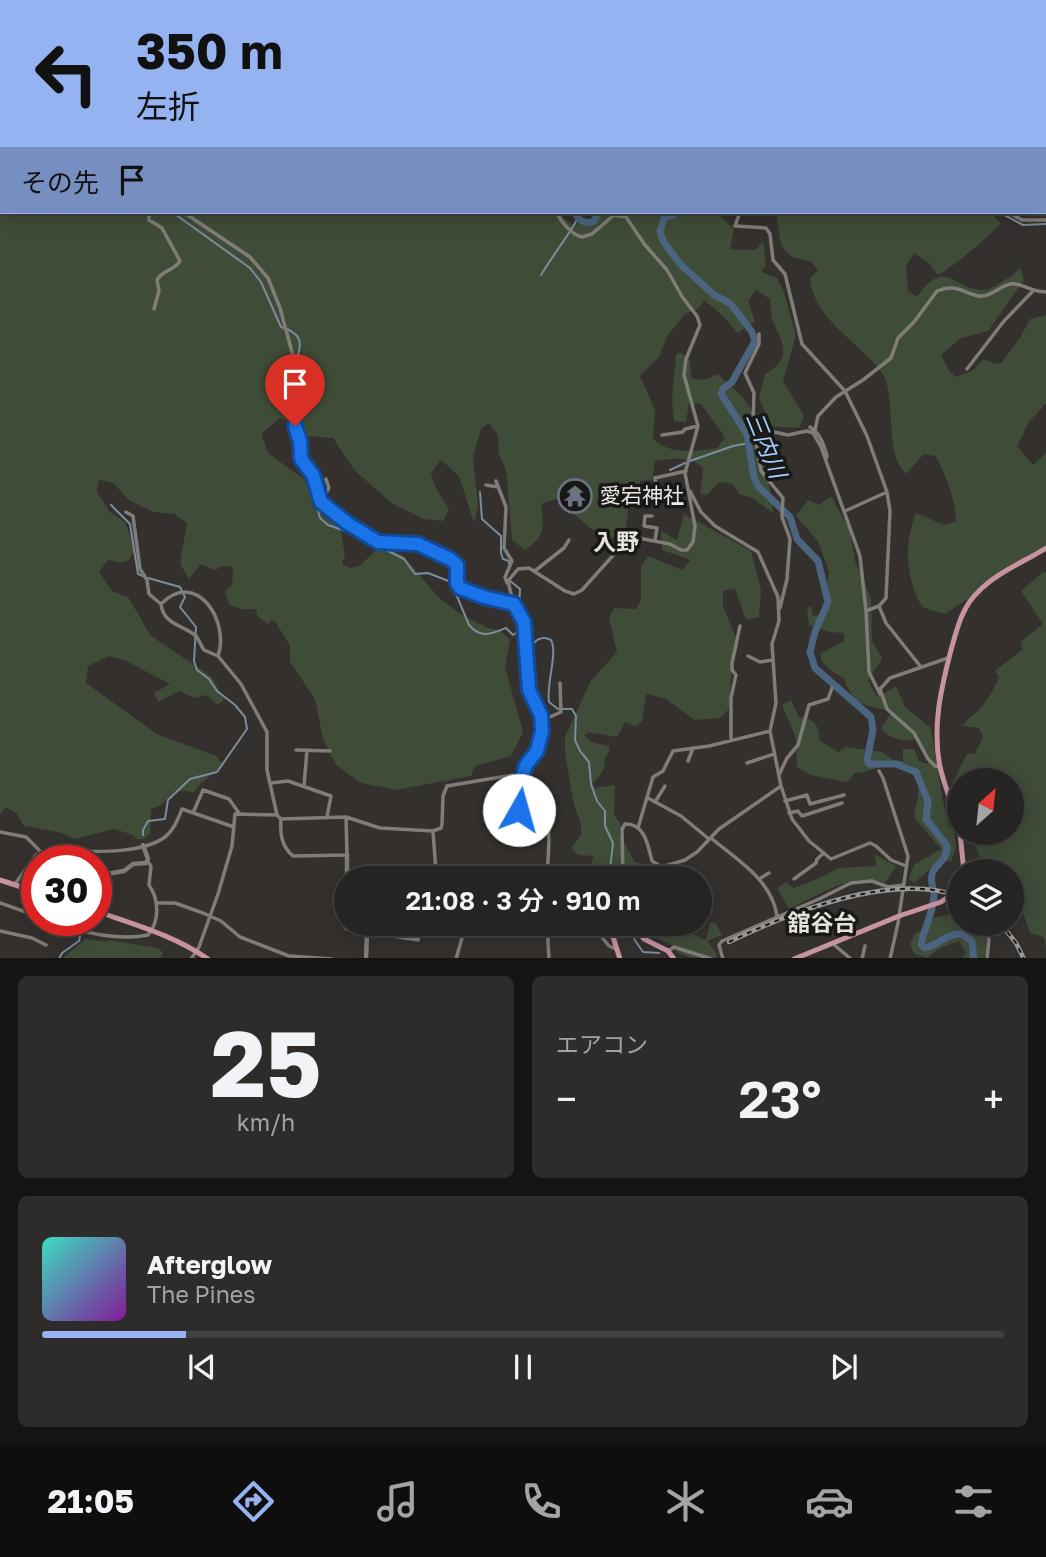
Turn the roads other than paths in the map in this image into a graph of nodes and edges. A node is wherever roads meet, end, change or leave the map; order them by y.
1 (149, 214) edge
2 (186, 214) edge
3 (557, 214) edge
4 (739, 214) edge
5 (1012, 214) edge
6 (1046, 220) edge
7 (1032, 292) junction
8 (1046, 292) edge
9 (153, 309) dead end
10 (759, 334) dead end
11 (967, 369) dead end
12 (845, 391) junction
13 (698, 426) junction
14 (810, 428) dead end
15 (815, 430) junction
16 (769, 431) junction
17 (662, 435) dead end
18 (826, 459) junction
19 (686, 471) junction
20 (326, 479) dead end
21 (496, 481) dead end
22 (486, 485) dead end
23 (687, 486) junction
24 (498, 487) junction
25 (657, 492) dead end
26 (887, 492) junction
27 (321, 502) junction
28 (845, 511) junction
29 (126, 512) dead end
30 (652, 516) dead end
31 (569, 540) dead end
32 (655, 540) junction
33 (1046, 548) edge
34 (536, 570) junction
35 (509, 588) junction
36 (161, 604) junction
37 (514, 604) junction
38 (878, 606) junction
39 (780, 608) junction
40 (866, 611) junction
41 (740, 626) dead end
42 (218, 656) junction
43 (748, 656) dead end
44 (950, 657) junction
45 (773, 660) junction
46 (921, 668) junction
47 (560, 683) dead end
48 (832, 688) dead end
49 (880, 694) junction
50 (542, 721) junction
51 (770, 731) junction
52 (731, 740) junction
53 (694, 748) junction
54 (296, 750) dead end
55 (307, 750) junction
56 (330, 751) dead end
57 (774, 754) junction
58 (688, 761) dead end
59 (747, 763) dead end
60 (941, 767) junction
61 (879, 771) dead end
62 (525, 773) junction
63 (779, 775) junction
64 (271, 783) junction
65 (304, 786) junction
66 (665, 786) dead end
67 (781, 786) junction
68 (947, 787) edge
69 (844, 794) dead end
70 (648, 798) junction
71 (655, 802) junction
72 (785, 802) junction
73 (818, 802) junction
74 (842, 803) dead end
75 (519, 810) dead end
76 (820, 810) junction
77 (193, 813) junction
78 (239, 813) junction
79 (789, 813) junction
80 (279, 817) junction
81 (327, 817) junction
82 (346, 817) junction
83 (234, 827) junction
84 (638, 828) junction
85 (433, 831) junction
86 (0, 832) edge
87 (710, 839) junction
88 (34, 845) edge
89 (143, 845) junction
90 (112, 851) edge
91 (824, 853) junction
92 (347, 855) junction
93 (147, 861) junction
94 (347, 866) edge
95 (436, 866) edge
96 (548, 866) edge
97 (623, 866) edge
98 (660, 866) edge
99 (665, 866) edge
100 (906, 866) junction
101 (112, 873) edge
102 (769, 873) dead end
103 (21, 875) edge
104 (759, 879) junction
105 (794, 879) dead end
106 (0, 880) edge
107 (14, 884) junction
108 (904, 885) junction
109 (21, 886) edge
110 (947, 899) edge
111 (0, 903) edge
112 (156, 903) junction
113 (21, 910) edge
114 (112, 916) edge
115 (777, 916) junction
116 (899, 916) junction
117 (211, 917) junction
118 (152, 929) junction
119 (0, 932) edge
120 (112, 935) edge
121 (367, 936) edge
122 (392, 936) edge
123 (419, 936) edge
124 (462, 936) edge
125 (548, 936) edge
126 (601, 936) edge
127 (612, 936) edge
128 (643, 936) edge
129 (988, 936) edge
130 (832, 943) junction
131 (46, 946) dead end
132 (865, 946) dead end
133 (617, 949) junction
134 (195, 950) junction
135 (668, 951) junction
136 (191, 958) edge
137 (208, 958) edge
138 (307, 958) edge
139 (332, 958) edge
140 (366, 958) edge
141 (456, 958) edge
142 (549, 958) edge
143 (620, 958) edge
144 (674, 958) edge
145 (711, 958) edge
146 (723, 958) edge
147 (794, 958) edge
148 (851, 958) edge
149 (862, 958) edge
150 (890, 958) edge
151 (988, 958) edge

1 - 9 street
2 - 27 street
3 - 13 street
4 - 12 street
5 - 6 street
7 - 8 street
7 - 11 street
7 - 12 street
10 - 16 street
12 - 15 street
12 - 26 street
13 - 17 street
13 - 19 street
14 - 15 street
15 - 18 street
16 - 18 street
16 - 39 street
18 - 28 street
19 - 23 street
19 - 25 street
20 - 27 street
21 - 24 street
22 - 24 street
23 - 32 street
23 - 39 street
24 - 35 street
26 - 28 street
26 - 38 street
27 - 37 street
28 - 40 street
29 - 36 street
30 - 32 street
31 - 34 street
32 - 34 street
33 - 44 main road
34 - 35 street
35 - 37 street
36 - 42 street
36 - 42 street
37 - 50 street
38 - 40 street
38 - 46 street
39 - 45 street
40 - 49 street
41 - 52 street
42 - 64 street
43 - 45 street
44 - 46 street
44 - 60 main road
45 - 51 street
46 - 49 street
47 - 50 street
48 - 63 street
49 - 60 street
50 - 62 street
51 - 52 street
51 - 57 street
52 - 53 street
53 - 58 street
53 - 70 street
54 - 55 street
55 - 56 street
55 - 65 street
57 - 59 street
57 - 63 street
60 - 68 main road
61 - 100 street
62 - 75 street
62 - 85 street
62 - 96 street
63 - 67 street
64 - 65 street
64 - 80 street
65 - 81 street
66 - 71 street
67 - 72 street
67 - 87 street
69 - 73 street
70 - 71 street
70 - 84 street
71 - 87 street
72 - 73 street
72 - 79 street
73 - 76 street
74 - 76 street
76 - 79 street
77 - 78 street
77 - 83 street
77 - 89 street
78 - 80 street
78 - 83 street
79 - 91 street
80 - 81 street
80 - 92 street
81 - 82 street
82 - 85 street
82 - 92 street
83 - 117 street
84 - 97 street
84 - 98 street
85 - 95 street
86 - 88 street
87 - 99 street
87 - 104 street
89 - 90 street
89 - 93 street
91 - 100 street
91 - 105 street
92 - 94 street
93 - 101 street
93 - 112 street
100 - 108 street
102 - 104 street
103 - 107 street
104 - 115 street
106 - 107 main road
107 - 109 main road
108 - 115 street
108 - 116 street
110 - 116 main road
111 - 113 street
112 - 117 street
112 - 118 street
114 - 118 main road
115 - 146 street
116 - 130 main road
116 - 150 street
117 - 134 street
117 - 138 street
118 - 120 street
118 - 134 main road
119 - 131 street
121 - 140 street
122 - 123 street
124 - 141 street
125 - 142 street
126 - 133 street
127 - 133 main road
128 - 135 main road
129 - 151 street
130 - 147 main road
130 - 148 street
132 - 149 street
133 - 143 main road
134 - 136 street
134 - 137 main road
135 - 144 main road
135 - 145 street
138 - 139 street

